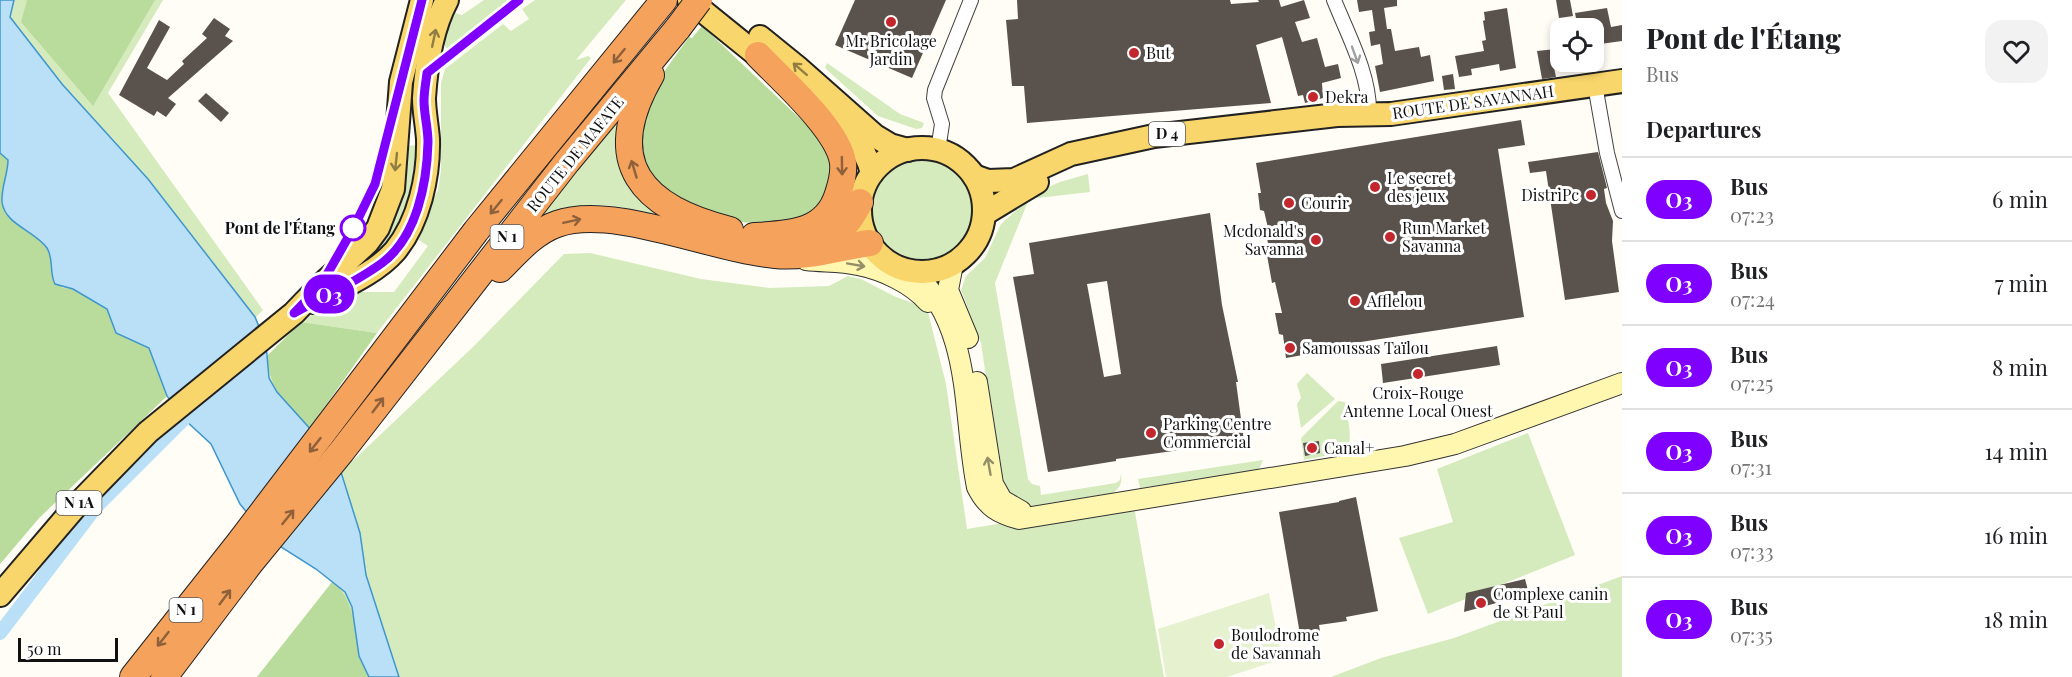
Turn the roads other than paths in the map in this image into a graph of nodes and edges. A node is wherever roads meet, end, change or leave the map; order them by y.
1 (422, 0) edge
2 (447, 0) edge
3 (689, 0) edge
4 (699, 0) edge
5 (714, 0) edge
6 (971, 0) edge
7 (1334, 0) edge
8 (660, 5) edge
9 (678, 28) junction
10 (758, 55) junction
11 (1622, 81) edge
12 (1595, 89) junction
13 (1622, 90) edge
14 (1369, 113) junction
15 (908, 150) junction
16 (938, 150) junction
17 (872, 173) junction
18 (974, 176) junction
19 (860, 202) junction
20 (1622, 211) edge
21 (984, 214) junction
22 (754, 236) junction
23 (870, 243) junction
24 (777, 256) junction
25 (953, 264) junction
26 (913, 271) junction
27 (294, 313) junction
28 (946, 322) junction
29 (405, 369) junction
30 (1622, 383) edge
31 (1041, 515) junction
32 (245, 553) junction
33 (0, 595) edge
34 (133, 677) edge
35 (164, 677) edge

1 -> 27 main road, N 1A
27 -> 2 main road, N 1A
3 - 10 main road
4 - 9 highway, ROUTE DE MAFATE / N 1, bridge
15 -> 5 main road
6 - 16 street
7 -> 14 street
8 -> 32 highway, ROUTE DE MAFATE / N 1
22 -> 9 highway
9 - 29 highway, ROUTE DE MAFATE / N 1
10 - 17 main road
10 -> 22 highway
11 - 12 main road, ROUTE DE SAVANNAH / D 4
12 - 13 main road, ROUTE DE SAVANNAH / D 4
12 - 14 main road, ROUTE DE SAVANNAH / D 4
12 - 20 street
12 - 21 main road, ROUTE DE SAVANNAH / D 4
14 - 18 main road, ROUTE DE SAVANNAH / D 4
15 - 16 main road
15 - 17 main road
16 - 18 main road
17 - 19 main road
18 - 21 main road
19 - 22 highway
19 - 23 main road
21 - 25 main road
23 - 24 highway
23 - 26 main road
24 -> 28 street
29 -> 24 highway
25 - 26 main road
31 -> 25 street
26 - 28 street
27 - 33 main road, N 1A
28 - 31 street
32 -> 29 highway, ROUTE DE MAFATE / N 1
30 - 31 street
32 -> 34 highway, N 1
35 -> 32 highway, N 1

